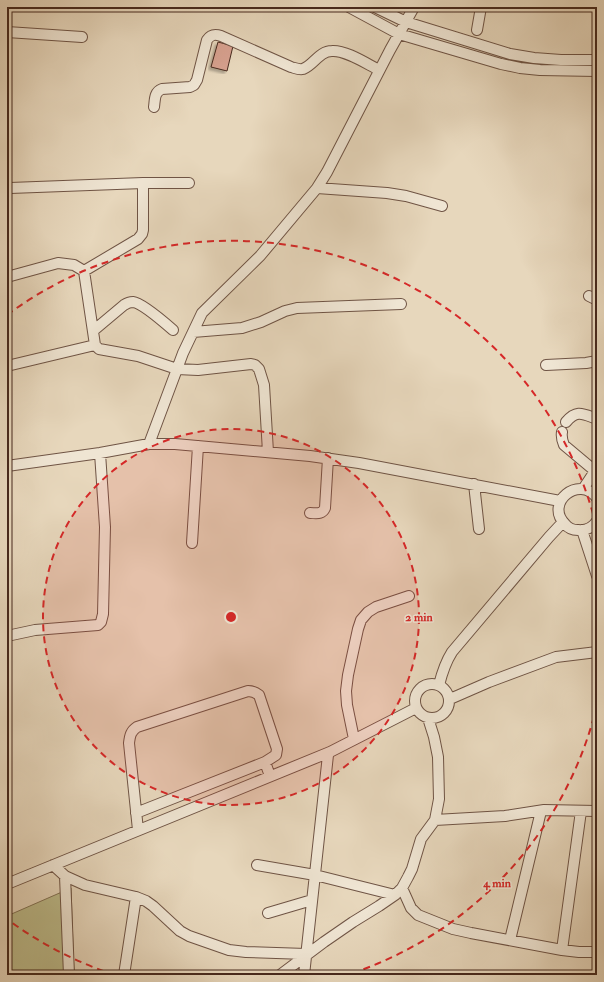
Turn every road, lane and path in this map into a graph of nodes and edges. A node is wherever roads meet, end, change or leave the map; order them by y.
1 (349, 7) edge
2 (375, 7) edge
3 (414, 7) edge
4 (481, 7) edge
5 (406, 22) junction
6 (477, 30) dead end
7 (7, 32) edge
8 (399, 34) junction
9 (82, 37) dead end
10 (597, 60) edge
11 (381, 67) junction
12 (597, 70) edge
13 (154, 108) dead end
14 (143, 183) junction
15 (189, 183) dead end
16 (10, 188) dead end
17 (317, 188) junction
18 (442, 206) dead end
19 (84, 271) junction
20 (7, 277) edge
21 (401, 304) dead end
22 (173, 330) dead end
23 (93, 331) junction
24 (193, 332) junction
25 (95, 345) junction
26 (597, 361) edge
27 (546, 365) dead end
28 (7, 366) edge
29 (177, 369) junction
30 (597, 419) edge
31 (149, 444) junction
32 (198, 446) junction
33 (100, 452) junction
34 (268, 452) junction
35 (328, 458) junction
36 (7, 466) edge
37 (596, 470) edge
38 (474, 484) junction
39 (583, 489) junction
40 (596, 494) edge
41 (560, 501) junction
42 (310, 513) dead end
43 (597, 521) edge
44 (563, 522) junction
45 (479, 528) dead end
46 (582, 530) junction
47 (192, 543) dead end
48 (597, 576) edge
49 (409, 596) dead end
50 (7, 636) edge
51 (597, 652) edge
52 (439, 685) junction
53 (450, 699) junction
54 (416, 708) junction
55 (428, 718) junction
56 (354, 739) junction
57 (330, 752) junction
58 (265, 762) junction
59 (270, 776) junction
60 (581, 810) junction
61 (541, 811) junction
62 (597, 811) edge
63 (136, 813) junction
64 (435, 820) junction
65 (138, 830) junction
66 (53, 865) junction
67 (257, 865) dead end
68 (315, 875) junction
69 (65, 876) junction
70 (7, 884) edge
71 (376, 890) junction
72 (398, 891) junction
73 (136, 897) junction
74 (312, 900) junction
75 (379, 906) junction
76 (268, 913) dead end
77 (510, 940) junction
78 (562, 950) junction
79 (597, 952) edge
80 (306, 954) junction
81 (69, 975) edge
82 (124, 975) edge
83 (280, 975) edge
84 (304, 975) edge

1 - 8 street
2 - 5 street
3 - 5 street
4 - 6 street
5 - 8 street
5 - 10 street
7 - 9 street
8 - 11 street
8 - 12 street
11 - 13 street
11 - 17 street
14 - 15 street
14 - 16 street
14 - 19 street
17 - 18 street
17 - 24 street
19 - 20 street
19 - 23 street
21 - 24 street
22 - 23 street
23 - 25 street
24 - 29 street
25 - 28 street
25 - 29 street
26 - 27 street
29 - 31 street
29 - 34 street
30 - 37 street
31 - 32 street
31 - 33 street
32 - 34 street
32 - 47 street
33 - 36 street
33 - 50 street
34 - 35 street
35 - 38 street
35 - 42 street
37 - 39 street
38 - 41 street
38 - 45 street
39 - 40 street
39 - 41 street
41 - 44 street
43 - 46 street
44 - 46 street
44 - 52 street
46 - 48 street
49 - 56 street
51 - 53 street
52 - 53 street
52 - 54 street
53 - 55 street
54 - 55 street
54 - 56 street
55 - 64 street
56 - 57 street
57 - 59 street
57 - 68 street
58 - 59 street
58 - 63 street
58 - 63 street
59 - 65 street
60 - 61 street
60 - 62 street
60 - 78 street
61 - 64 street
61 - 77 street
63 - 65 street
64 - 72 street
65 - 66 street
66 - 69 street
66 - 70 street
67 - 68 street
68 - 71 street
68 - 74 street
69 - 73 street
69 - 81 street
71 - 72 street
71 - 75 street
72 - 75 street
72 - 77 street
73 - 80 street
73 - 82 street
74 - 76 street
74 - 80 street
75 - 80 street
77 - 78 street
78 - 79 street
80 - 83 street
80 - 84 street

